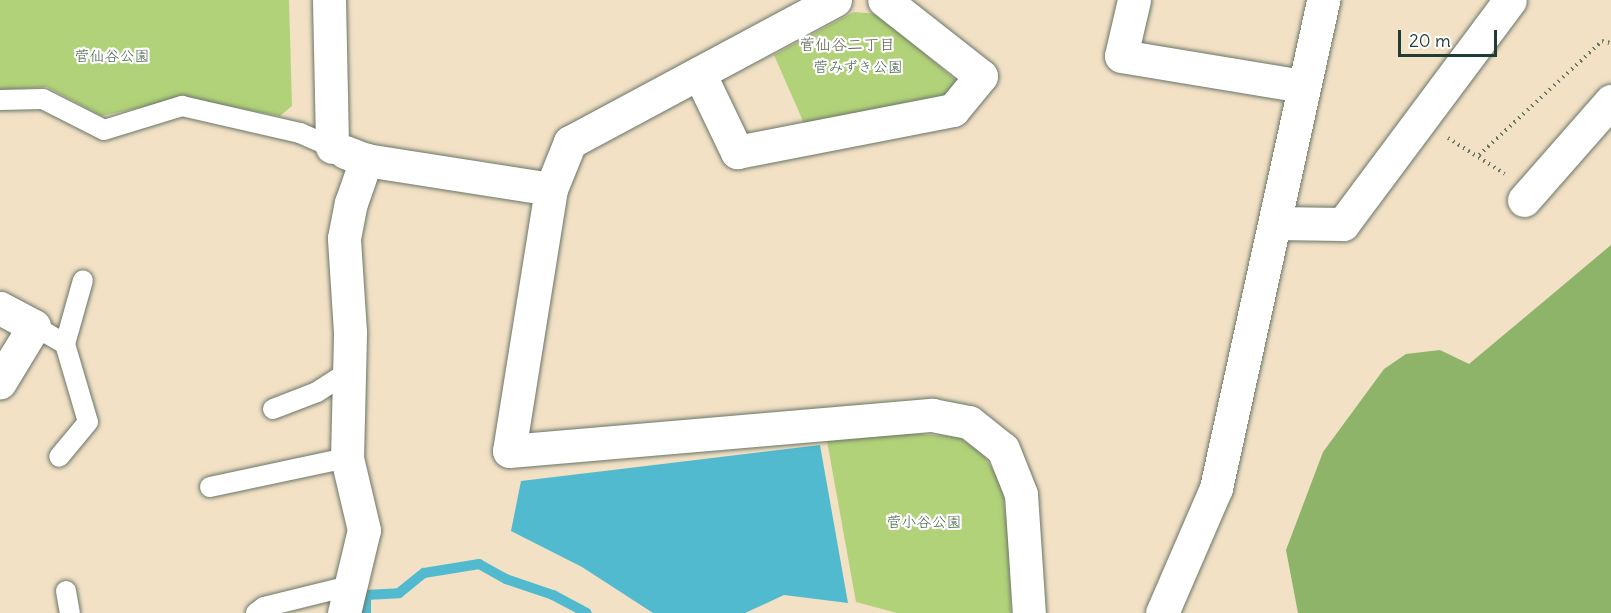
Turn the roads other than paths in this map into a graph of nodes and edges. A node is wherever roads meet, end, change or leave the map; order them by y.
1 (329, 0) edge
2 (835, 0) edge
3 (884, 0) edge
4 (1134, 0) edge
5 (1323, 0) edge
6 (1510, 0) edge
7 (699, 73) junction
8 (1303, 86) junction
9 (0, 100) edge
10 (1611, 102) edge
11 (332, 147) junction
12 (366, 160) junction
13 (551, 189) junction
14 (1527, 196) road end
15 (1275, 223) junction
16 (83, 280) dead end
17 (0, 308) edge
18 (34, 326) junction
19 (65, 344) junction
20 (348, 372) junction
21 (0, 382) edge
22 (273, 409) dead end
23 (59, 457) dead end
24 (347, 458) junction
25 (210, 487) dead end
26 (66, 591) dead end
27 (346, 600) edge
28 (70, 613) edge
29 (256, 613) edge
30 (1029, 613) edge
31 (1162, 613) edge

1 - 11 street
2 - 7 street
3 - 7 street
4 - 8 street
5 - 8 street
6 - 15 street
7 - 13 street
8 - 15 street
9 - 11 lane
10 - 14 street
11 - 12 street
12 - 13 street
12 - 20 street
13 - 30 street
15 - 31 street
16 - 19 lane
17 - 18 street
18 - 19 lane
18 - 21 street
19 - 23 lane
20 - 22 lane
20 - 24 street
24 - 25 lane
24 - 27 street
26 - 28 lane
27 - 29 lane

